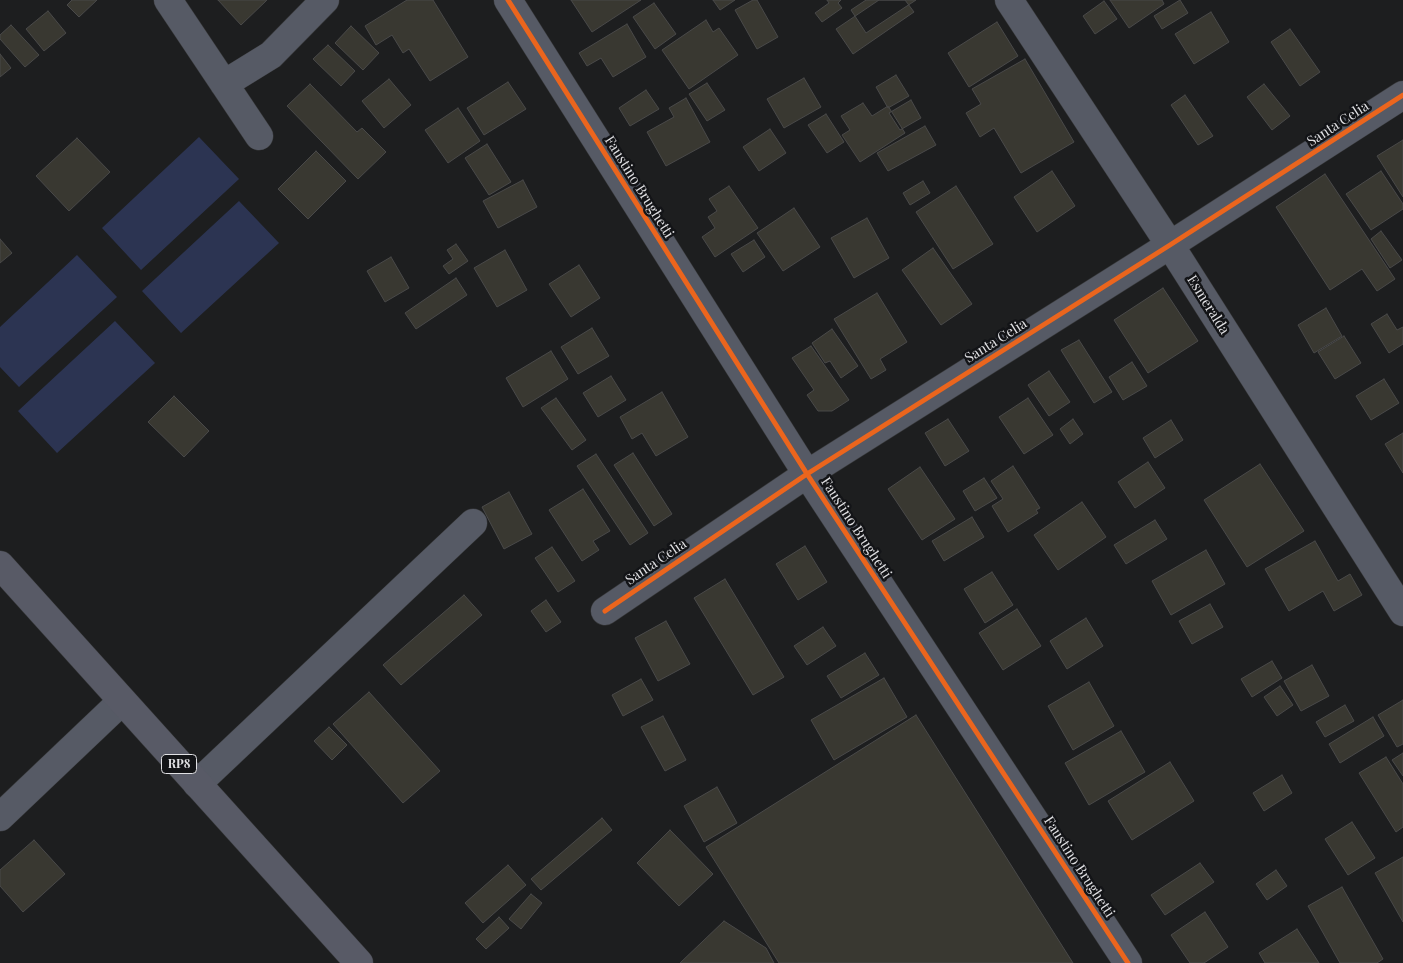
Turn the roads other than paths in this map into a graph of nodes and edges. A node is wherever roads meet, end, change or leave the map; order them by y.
1 (168, 0) edge
2 (324, 0) edge
3 (508, 0) edge
4 (1009, 0) edge
5 (224, 84) junction
6 (1403, 95) edge
7 (259, 136) dead end
8 (1170, 245) junction
9 (807, 474) junction
10 (473, 523) dead end
11 (0, 565) edge
12 (604, 611) dead end
13 (1403, 612) edge
14 (122, 700) junction
15 (197, 784) junction
16 (0, 817) edge
17 (359, 963) edge
18 (1128, 963) edge

1 - 5 street
2 - 5 street
3 - 9 street, Faustino Brughetti
4 - 8 street, Esmeralda
5 - 7 street
6 - 8 street, Santa Celia
8 - 9 street, Santa Celia
8 - 13 street, Esmeralda
9 - 12 street, Santa Celia
9 - 18 street, Faustino Brughetti
10 - 15 street
11 - 14 main road, RP8
14 - 15 main road, RP8
14 - 16 street
15 - 17 main road, RP8

